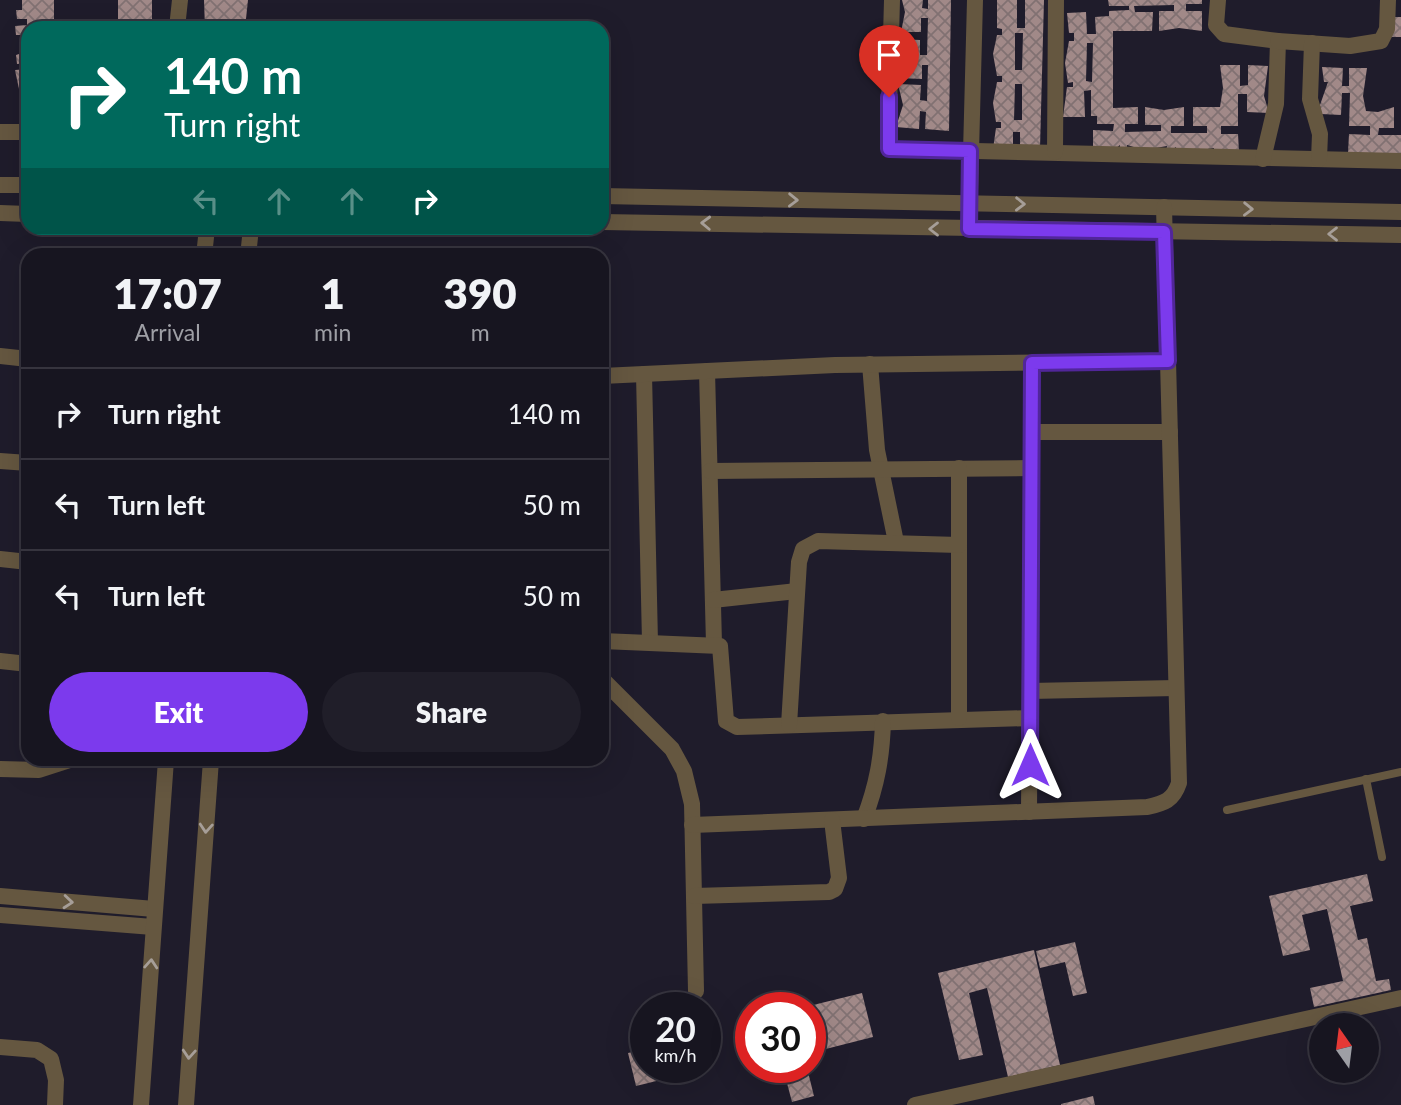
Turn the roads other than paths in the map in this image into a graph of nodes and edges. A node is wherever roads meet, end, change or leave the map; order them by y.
1 (180, 0) edge
2 (892, 0) edge
3 (975, 0) edge
4 (1056, 0) edge
5 (1217, 0) edge
6 (1388, 0) edge
7 (178, 21) edge
8 (1278, 41) junction
9 (1312, 43) junction
10 (0, 132) edge
11 (21, 132) edge
12 (970, 151) junction
13 (1055, 152) junction
14 (1263, 159) junction
15 (1320, 159) junction
16 (1401, 161) edge
17 (0, 185) edge
18 (21, 185) edge
19 (609, 196) edge
20 (969, 203) junction
21 (1164, 207) junction
22 (1401, 212) edge
23 (0, 213) edge
24 (21, 214) edge
25 (609, 222) edge
26 (969, 229) junction
27 (1164, 232) junction
28 (1401, 235) edge
29 (0, 356) edge
30 (21, 358) edge
31 (1168, 361) junction
32 (1032, 363) junction
33 (870, 365) junction
34 (707, 371) junction
35 (644, 374) junction
36 (609, 376) edge
37 (1032, 432) junction
38 (1170, 432) junction
39 (0, 461) edge
40 (21, 462) edge
41 (880, 468) junction
42 (959, 468) junction
43 (1032, 468) junction
44 (710, 471) junction
45 (896, 542) junction
46 (959, 545) junction
47 (0, 559) edge
48 (21, 561) edge
49 (797, 591) junction
50 (713, 600) junction
51 (609, 641) edge
52 (650, 642) junction
53 (714, 644) junction
54 (0, 661) edge
55 (21, 663) edge
56 (609, 686) edge
57 (1176, 688) junction
58 (1030, 691) junction
59 (959, 718) junction
60 (1030, 718) junction
61 (883, 721) junction
62 (789, 725) junction
63 (51, 766) edge
64 (166, 766) edge
65 (211, 766) edge
66 (0, 769) edge
67 (1401, 772) edge
68 (1366, 779) junction
69 (1227, 810) dead end
70 (1030, 811) junction
71 (864, 818) junction
72 (832, 820) junction
73 (692, 825) junction
74 (1382, 857) dead end
75 (694, 896) junction
76 (0, 897) edge
77 (154, 909) junction
78 (0, 915) edge
79 (153, 927) junction
80 (696, 991) dead end
81 (1401, 998) edge
82 (0, 1047) edge
83 (55, 1105) edge
84 (141, 1105) edge
85 (186, 1105) edge
86 (915, 1105) edge

1 - 7 street
2 - 12 street
3 - 12 street
4 - 13 street
5 - 8 street
6 - 9 street
8 - 9 street
8 - 14 street
9 - 15 street
10 - 11 street
12 - 13 street
12 - 20 street
13 - 14 street
14 - 15 street
15 - 16 street
17 - 18 street
19 -> 20 street
20 -> 21 street
20 - 26 street
21 -> 22 street
21 - 27 street
23 - 24 street
26 -> 25 street
26 - 27 street
28 -> 27 street
27 - 31 street
29 - 30 street
31 - 32 street
31 - 38 street
32 - 33 street
32 - 37 street
33 - 34 street
33 - 41 street
34 - 35 street
34 - 44 street
35 - 36 street
35 - 52 street
37 - 38 street
37 - 43 street
38 - 57 street
39 - 40 street
41 - 42 street
41 - 44 street
41 - 45 street
42 - 43 street
42 - 46 street
43 - 58 street
44 - 50 street
45 - 46 street
45 - 49 street
46 - 59 street
47 - 48 street
49 - 50 street
49 - 62 street
50 - 53 street
51 - 52 street
52 - 53 street
53 - 62 street
54 - 55 street
56 - 73 street
57 - 58 street
57 - 70 street
58 - 60 street
59 - 60 street
59 - 61 street
60 - 70 street
61 - 62 street
61 - 71 street
63 - 66 street
64 - 77 street
65 -> 85 street
67 - 68 lane
68 - 69 lane
68 - 74 lane
70 - 71 street
71 - 72 street
72 - 73 street
72 - 75 street
73 - 75 street
75 - 80 street
76 -> 77 street
77 - 79 street
78 - 79 street
84 -> 79 street
81 - 86 street
82 - 83 street

